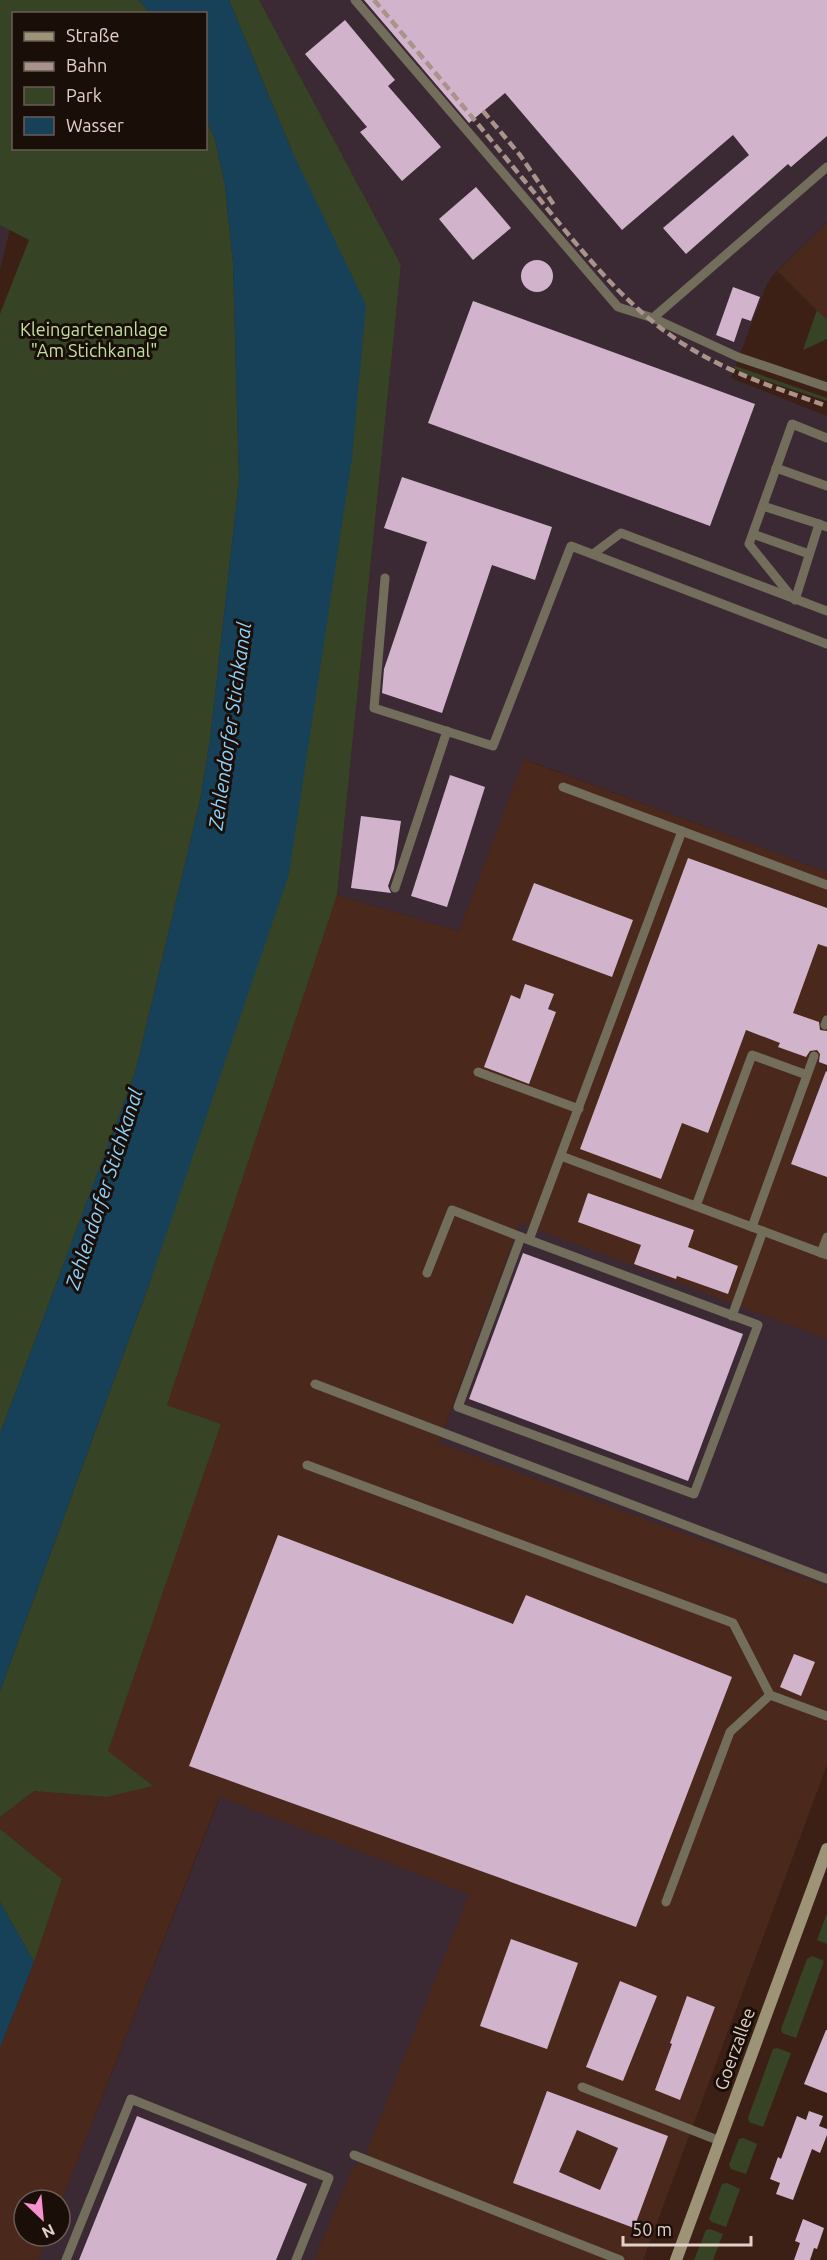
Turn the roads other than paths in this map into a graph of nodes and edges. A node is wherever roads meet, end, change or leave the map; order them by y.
1 (355, 0) edge
2 (827, 167) edge
3 (653, 318) junction
4 (827, 387) edge
5 (827, 438) edge
6 (776, 468) junction
7 (827, 486) edge
8 (763, 506) junction
9 (823, 526) edge
10 (753, 534) junction
11 (593, 554) junction
12 (809, 554) junction
13 (386, 578) dead end
14 (794, 599) junction
15 (827, 611) edge
16 (827, 644) edge
17 (447, 731) junction
18 (563, 787) dead end
19 (682, 831) junction
20 (827, 885) edge
21 (395, 888) dead end
22 (814, 1056) dead end
23 (478, 1072) dead end
24 (807, 1075) junction
25 (579, 1109) junction
26 (561, 1156) junction
27 (696, 1206) junction
28 (752, 1227) junction
29 (763, 1231) junction
30 (827, 1237) edge
31 (525, 1239) junction
32 (824, 1254) edge
33 (427, 1274) dead end
34 (732, 1316) junction
35 (315, 1384) dead end
36 (307, 1465) dead end
37 (827, 1579) edge
38 (770, 1695) junction
39 (827, 1716) edge
40 (827, 1850) edge
41 (666, 1902) dead end
42 (582, 2087) dead end
43 (720, 2141) junction
44 (354, 2155) dead end
45 (66, 2260) edge
46 (296, 2260) edge
47 (621, 2260) edge
48 (676, 2260) edge

1 - 3 lane
2 - 3 lane
3 - 4 lane
5 - 6 lane
6 - 7 lane
6 - 8 lane
8 - 9 lane
8 - 10 lane
9 - 12 lane
10 - 12 lane
10 - 14 lane
11 - 14 lane
11 - 16 lane
11 - 17 lane
12 - 14 lane
13 - 17 lane
14 - 15 lane
17 - 21 lane
18 - 19 lane
19 - 20 lane
19 - 25 lane
22 - 24 lane
23 - 25 lane
24 - 27 lane
24 - 28 lane
25 - 26 lane
26 - 27 lane
26 - 31 lane
27 - 28 lane
28 - 29 lane
29 - 32 lane
29 - 34 lane
30 - 32 lane
31 - 33 lane
31 - 34 lane
31 - 34 lane
35 - 37 lane
36 - 38 lane
38 - 39 lane
38 - 41 lane
40 - 43 main road, Goerzallee
42 - 43 lane
43 - 48 main road, Goerzallee
44 - 47 lane
45 - 46 lane

